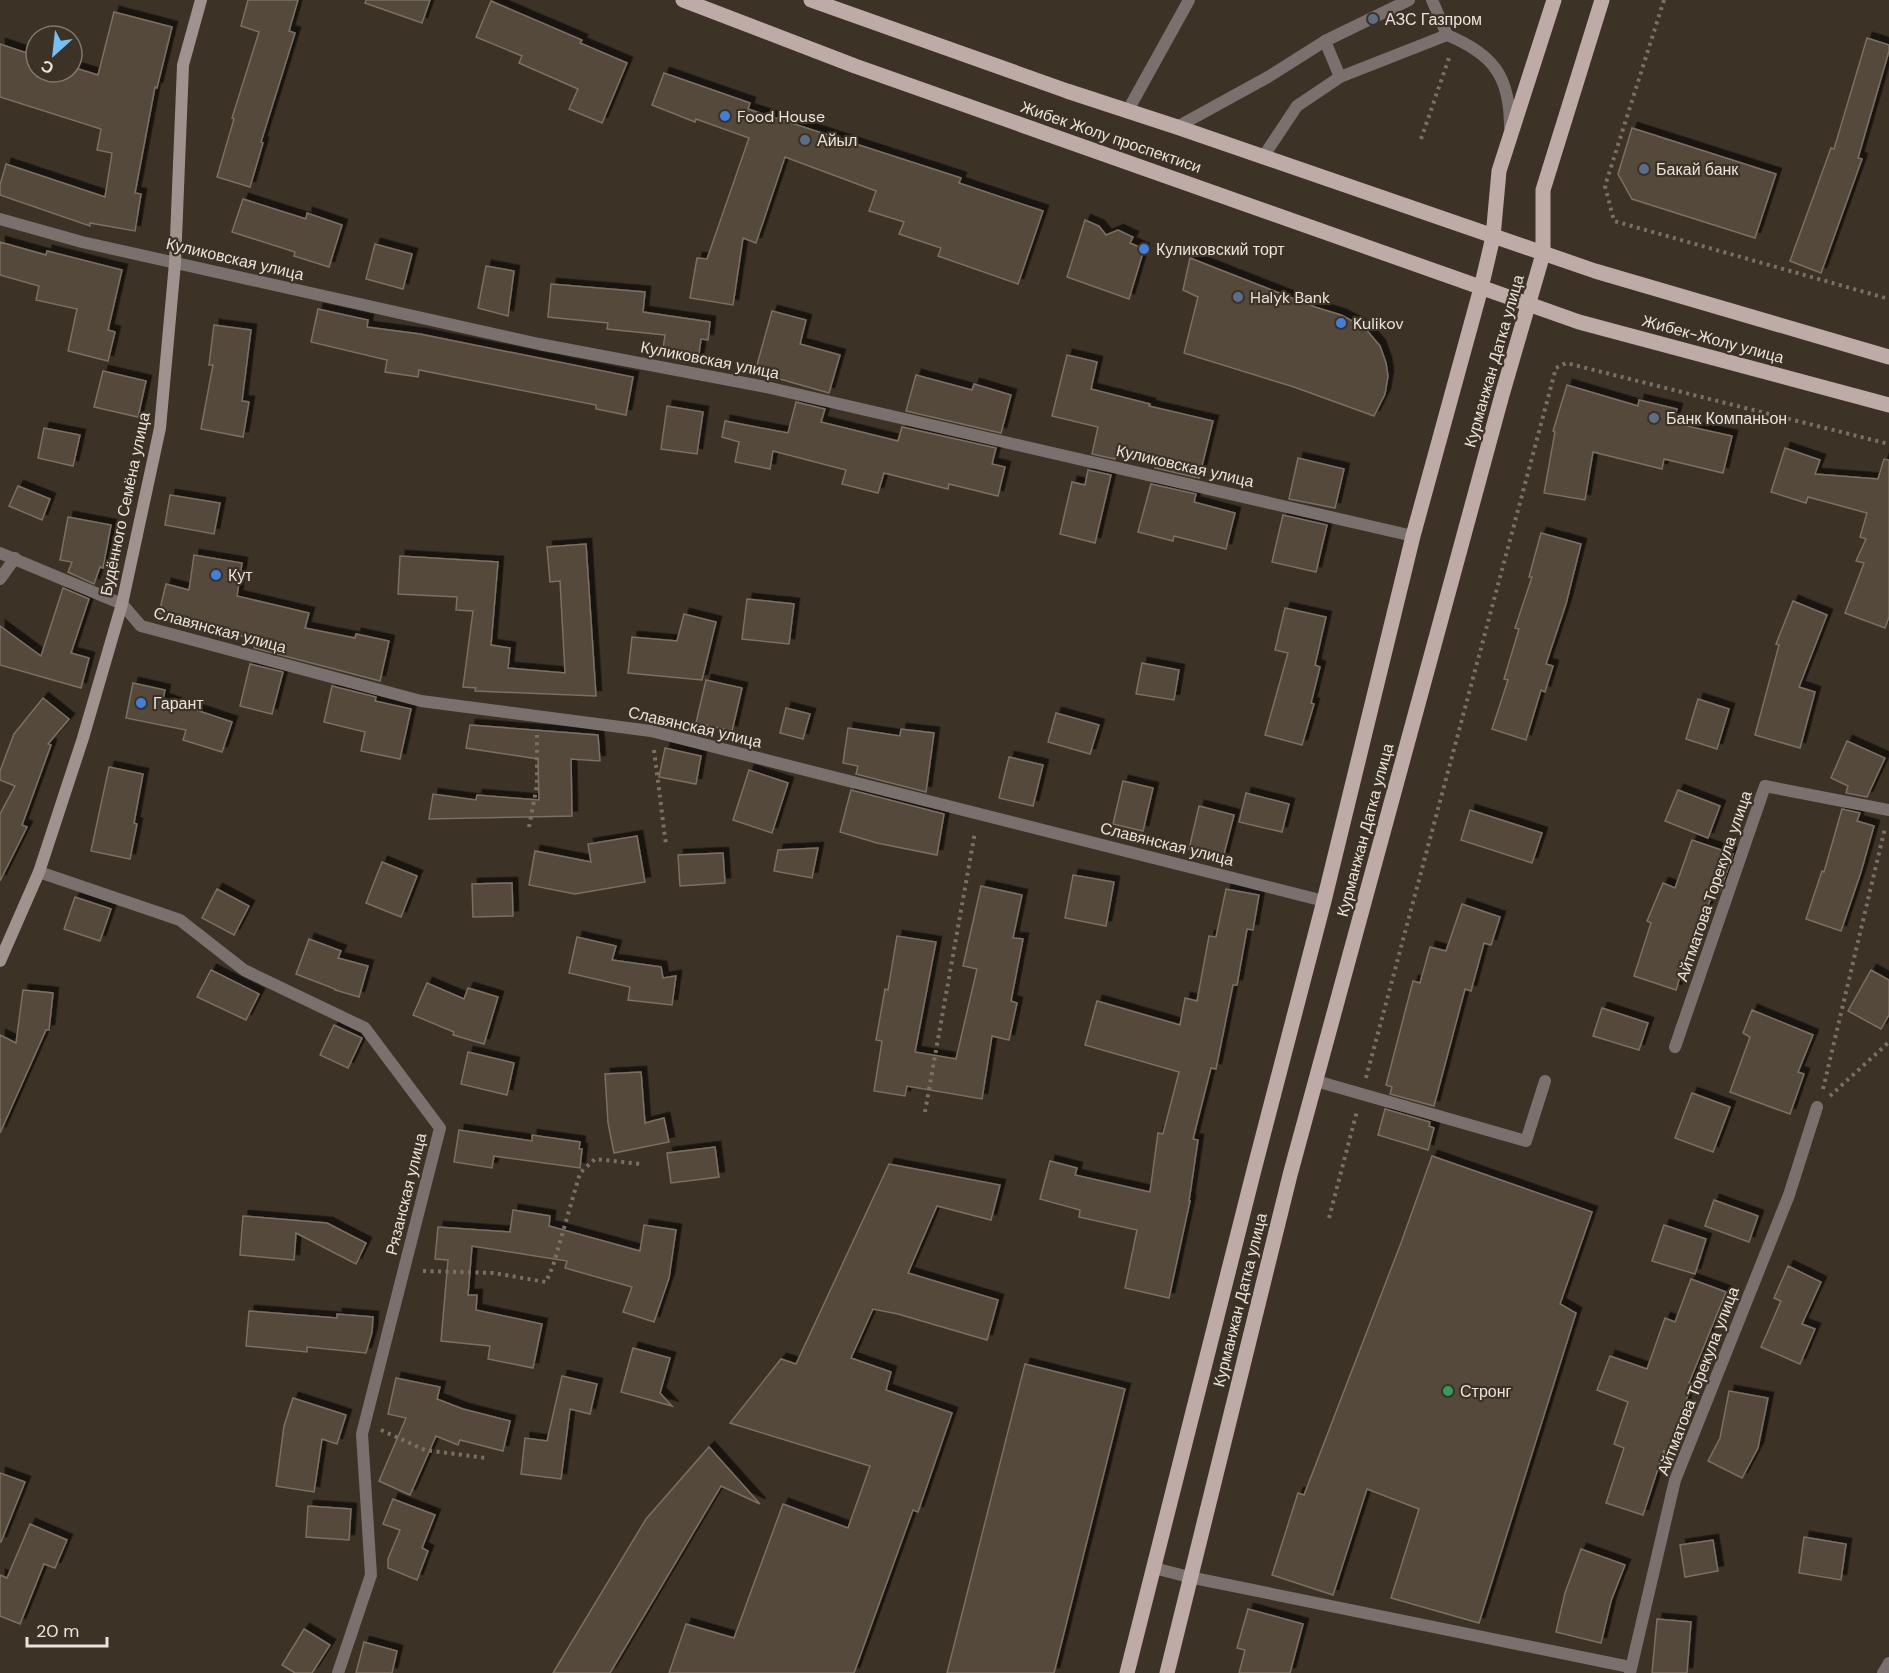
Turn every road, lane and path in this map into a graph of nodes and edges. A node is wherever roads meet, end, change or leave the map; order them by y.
1 (201, 0) edge
2 (683, 0) edge
3 (811, 0) edge
4 (1189, 0) edge
5 (1408, 0) edge
6 (1432, 0) edge
7 (1554, 0) edge
8 (1602, 0) edge
9 (1664, 0) edge
10 (1451, 37) junction
11 (1325, 41) junction
12 (1340, 77) junction
13 (1127, 112) junction
14 (1177, 127) junction
15 (1510, 136) junction
16 (1421, 139) dead end
17 (1263, 157) junction
18 (0, 219) edge
19 (1493, 237) junction
20 (1543, 254) junction
21 (175, 262) junction
22 (1481, 288) junction
23 (1889, 299) edge
24 (1528, 304) junction
25 (1889, 357) edge
26 (1889, 405) edge
27 (1889, 444) edge
28 (1413, 536) junction
29 (0, 553) edge
30 (15, 558) junction
31 (0, 579) edge
32 (122, 604) junction
33 (538, 716) junction
34 (651, 730) junction
35 (978, 813) junction
36 (1888, 816) edge
37 (529, 827) dead end
38 (666, 845) dead end
39 (39, 872) junction
40 (1324, 901) junction
41 (0, 961) edge
42 (1889, 1042) edge
43 (1675, 1047) dead end
44 (1316, 1081) junction
45 (1545, 1082) dead end
46 (1362, 1094) junction
47 (1817, 1107) junction
48 (925, 1112) dead end
49 (641, 1164) dead end
50 (1329, 1218) dead end
51 (403, 1271) junction
52 (365, 1423) junction
53 (486, 1458) dead end
54 (1154, 1568) junction
55 (1189, 1577) junction
56 (1889, 1663) edge
57 (1630, 1670) edge
58 (338, 1673) edge
59 (1127, 1673) edge
60 (1167, 1673) edge
61 (1883, 1673) edge

1 - 21 street, Будённого Семёна улица
2 - 22 main road, Жибек Жолу проспектиси
3 - 13 main road, Жибек Жолу проспектиси
4 - 13 street
5 - 11 street
6 - 10 street
7 - 15 main road, Курманжан Датка улица
8 - 20 main road, Курманжан Датка улица
9 - 23 path
10 - 12 street
10 - 15 street
10 - 16 path
11 - 12 street
11 - 14 street
12 - 17 street
13 - 14 main road, Жибек Жолу проспектиси
14 - 17 main road, Жибек Жолу проспектиси
15 - 19 main road, Курманжан Датка улица
17 - 19 main road, Жибек Жолу проспектиси
18 - 21 street, Куликовская улица
19 - 20 main road, Жибек Жолу проспектиси
19 - 22 main road, Курманжан Датка улица
20 - 24 main road, Курманжан Датка улица
20 - 25 main road, Жибек-Жолу улица
21 - 28 street, Куликовская улица
21 - 32 street, Будённого Семёна улица
22 - 24 main road, Жибек Жолу проспектиси
22 - 28 main road, Курманжан Датка улица
24 - 26 main road, Жибек-Жолу улица
24 - 44 main road, Курманжан Датка улица
27 - 46 path
28 - 40 main road, Курманжан Датка улица
29 - 30 street, Славянская улица
30 - 31 street
30 - 32 street, Славянская улица
32 - 33 street, Славянская улица
32 - 39 street, Будённого Семёна улица
33 - 34 street, Славянская улица
33 - 37 path
34 - 35 street, Славянская улица
34 - 38 path
35 - 40 street, Славянская улица
35 - 48 path
36 - 43 street, Айтматова Торекула улица
36 - 47 path
39 - 41 street, Будённого Семёна улица
39 - 51 street, Рязанская улица
40 - 54 main road, Курманжан Датка улица
42 - 47 path
44 - 46 street
44 - 55 main road, Курманжан Датка улица
45 - 46 street
46 - 50 path
47 - 57 street, Айтматова Торекула улица
49 - 51 path
51 - 52 street, Рязанская улица
52 - 53 path
52 - 58 street, Рязанская улица
54 - 55 street
54 - 59 main road, Курманжан Датка улица
55 - 57 street
55 - 60 main road, Курманжан Датка улица
56 - 61 street

